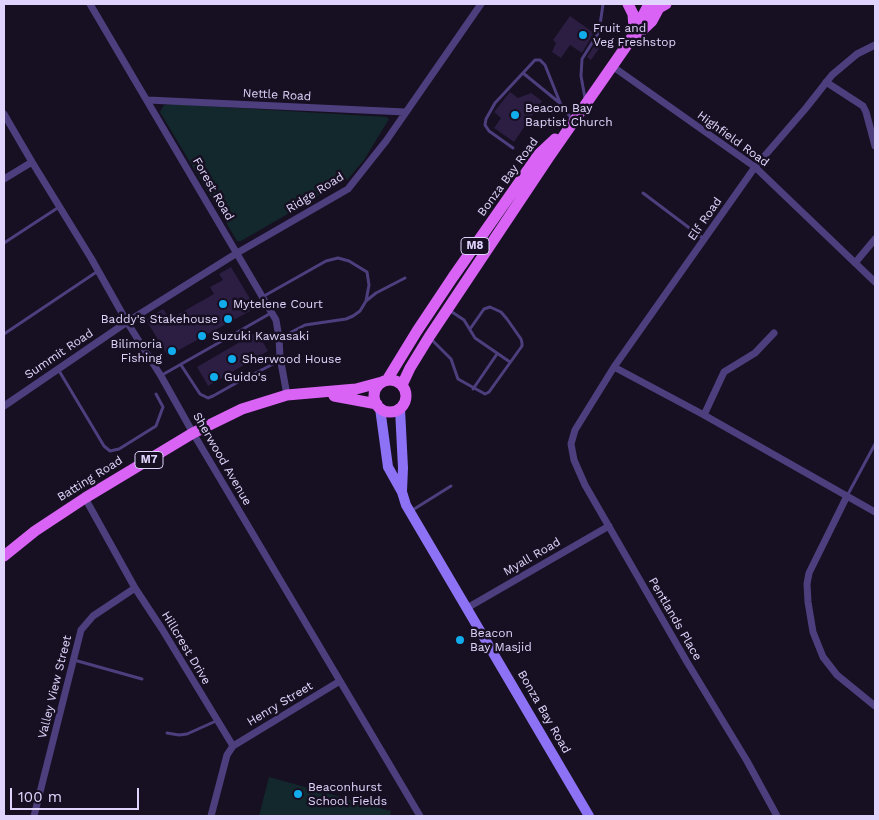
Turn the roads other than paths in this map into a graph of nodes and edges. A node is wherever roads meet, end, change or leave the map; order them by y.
1 (90, 4) edge
2 (481, 4) edge
3 (603, 4) edge
4 (628, 4) edge
5 (660, 5) edge
6 (631, 38) junction
7 (875, 45) edge
8 (612, 66) junction
9 (523, 73) junction
10 (826, 82) junction
11 (148, 100) junction
12 (586, 103) junction
13 (561, 105) junction
14 (404, 112) junction
15 (4, 114) edge
16 (574, 120) junction
17 (875, 146) edge
18 (513, 148) dead end
19 (32, 162) junction
20 (756, 167) junction
21 (4, 180) edge
22 (643, 192) dead end
23 (59, 207) junction
24 (704, 239) junction
25 (875, 240) edge
26 (4, 242) edge
27 (237, 253) junction
28 (855, 262) junction
29 (98, 271) junction
30 (404, 278) dead end
31 (875, 282) edge
32 (263, 296) junction
33 (366, 301) junction
34 (448, 309) junction
35 (272, 313) junction
36 (127, 322) junction
37 (470, 329) junction
38 (774, 333) dead end
39 (4, 334) edge
40 (429, 337) junction
41 (280, 338) junction
42 (497, 354) junction
43 (280, 361) junction
44 (510, 362) junction
45 (182, 365) junction
46 (614, 367) junction
47 (57, 369) junction
48 (161, 376) junction
49 (385, 381) junction
50 (402, 385) junction
51 (473, 389) junction
52 (308, 393) junction
53 (156, 394) dead end
54 (287, 395) junction
55 (4, 406) edge
56 (378, 406) junction
57 (400, 409) junction
58 (704, 415) junction
59 (576, 427) joint
60 (193, 434) junction
61 (875, 444) edge
62 (451, 486) dead end
63 (402, 492) junction
64 (847, 496) junction
65 (85, 498) junction
66 (410, 512) junction
67 (875, 512) edge
68 (609, 526) junction
69 (4, 556) edge
70 (135, 588) junction
71 (467, 608) junction
72 (73, 660) junction
73 (142, 679) dead end
74 (340, 681) junction
75 (875, 706) edge
76 (217, 721) junction
77 (167, 733) dead end
78 (232, 746) junction
79 (34, 816) edge
80 (211, 816) edge
81 (420, 816) edge
82 (589, 816) edge
83 (776, 816) edge

1 - 11 street, Forest Road
2 - 14 street, Ridge Road
3 - 12 lane
4 - 6 main road
5 - 6 main road, Bonza Bay Road / M8
6 - 8 main road, Bonza Bay Road / M8
7 - 10 street, Elf Road
8 - 12 main road, Bonza Bay Road / M8
8 - 20 street, Highfield Road
9 - 13 lane
9 - 13 lane
9 - 18 lane
10 - 17 street
10 - 20 street, Elf Road
11 - 14 street, Nettle Road
11 - 27 street, Forest Road
12 - 16 main road, Bonza Bay Road / M8
13 - 16 lane
14 - 27 street, Ridge Road
15 - 19 street, Sherwood Avenue
16 - 34 main road, Bonza Bay Road / M8
16 - 49 main road, Bonza Bay Road / M8
19 - 21 street
19 - 23 street, Sherwood Avenue
20 - 24 street, Elf Road
20 - 28 street, Highfield Road
22 - 24 lane
23 - 26 lane
23 - 29 street, Sherwood Avenue
24 - 46 street, Elf Road
25 - 28 street
27 - 32 street, Forest Road
27 - 36 street, Ridge Road
28 - 31 street, Highfield Road
29 - 36 street, Sherwood Avenue
29 - 39 lane
30 - 33 lane
32 - 33 lane
32 - 35 street, Forest Road
33 - 41 lane
34 - 37 lane
34 - 40 main road, Bonza Bay Road / M8
35 - 41 street, Forest Road
35 - 45 lane
36 - 47 street, Summit Road
36 - 48 street, Sherwood Avenue
37 - 42 lane
37 - 44 lane
38 - 58 street
40 - 50 main road, Bonza Bay Road / M8
40 - 51 lane
41 - 43 street, Forest Road
42 - 44 lane
42 - 51 lane
43 - 45 lane
43 - 54 street, Forest Road
44 - 51 lane
45 - 48 lane
46 - 58 street
46 - 59 street, Elf Road
47 - 53 lane
47 - 55 street, Summit Road
48 - 60 street, Sherwood Avenue
49 - 50 main road
49 - 52 main road, Batting Road
49 - 56 main road
50 - 57 main road
52 - 54 main road, Batting Road / M7
52 - 56 main road, Batting Road
54 - 60 main road, Batting Road / M7
56 - 57 main road
56 - 63 street, Bonza Bay Road
57 - 63 street, Bonza Bay Road
58 - 64 street
59 - 68 street, Pentlands Place
60 - 65 main road, Batting Road / M7
60 - 74 street, Sherwood Avenue
61 - 64 lane
62 - 66 lane
63 - 66 street, Bonza Bay Road
64 - 67 street
64 - 75 street
65 - 69 main road, Batting Road / M7
65 - 70 street, Hillcrest Drive
66 - 71 street, Bonza Bay Road
68 - 71 street, Myall Road
68 - 83 street, Pentlands Place
70 - 72 street, Valley View Street
70 - 76 street, Hillcrest Drive
71 - 82 street, Bonza Bay Road
72 - 73 lane
72 - 79 street, Valley View Street
74 - 78 street, Henry Street
74 - 81 street, Sherwood Avenue
76 - 77 lane
76 - 78 street, Hillcrest Drive
78 - 80 street

